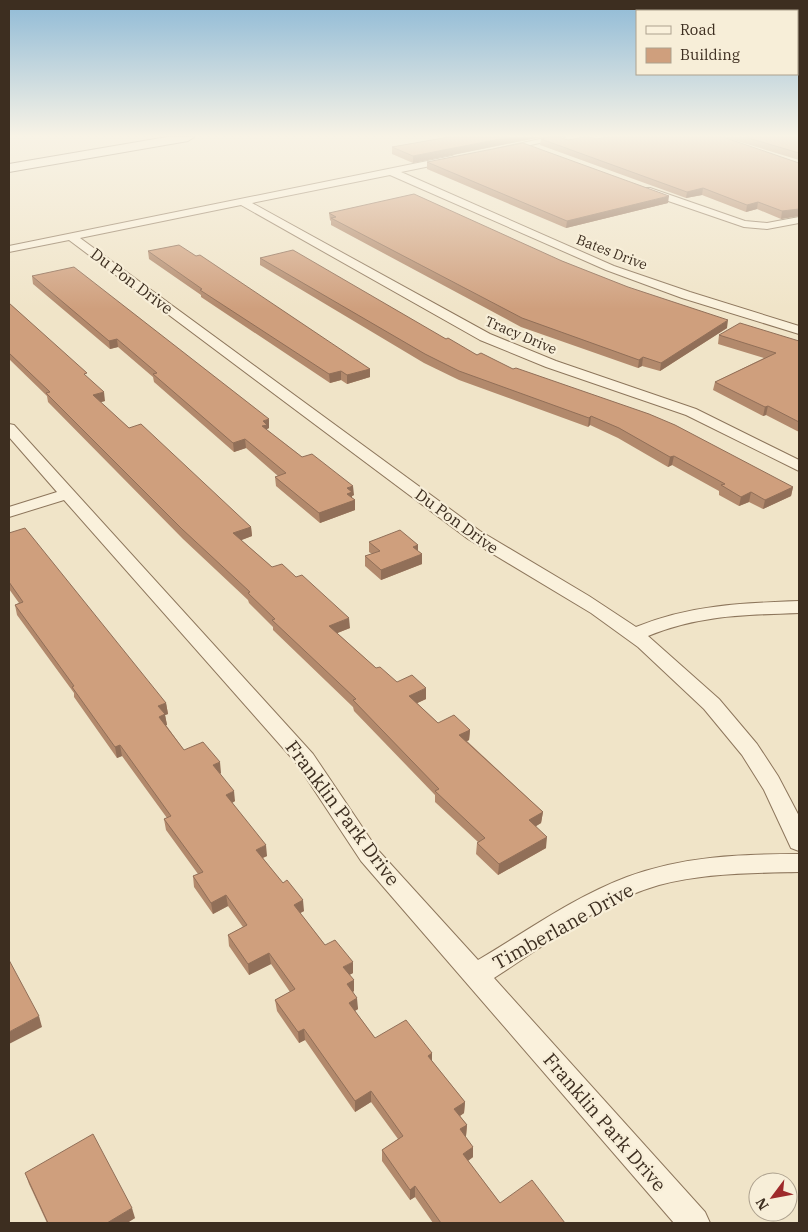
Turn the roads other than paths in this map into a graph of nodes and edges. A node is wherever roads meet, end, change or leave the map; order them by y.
1 (280, 194) edge
2 (443, 194) edge
3 (658, 194) edge
4 (243, 202) junction
5 (799, 220) edge
6 (752, 226) joint
7 (72, 236) junction
8 (9, 249) edge
9 (799, 330) edge
10 (9, 428) edge
11 (799, 466) edge
12 (67, 494) junction
13 (9, 512) edge
14 (799, 607) edge
15 (634, 635) junction
16 (799, 842) edge
17 (799, 863) edge
18 (476, 975) junction
19 (694, 1223) edge

1 - 4 street
2 - 9 street, Bates Drive
3 - 6 street
4 - 7 street
4 - 11 street, Tracy Drive
5 - 6 street
7 - 8 street
7 - 15 street, Du Pon Drive
10 - 12 street, Franklin Park Drive
12 - 13 street
12 - 18 street, Franklin Park Drive
14 - 15 street
15 - 16 street, Du Pon Drive
17 - 18 street, Timberlane Drive
18 - 19 street, Franklin Park Drive

